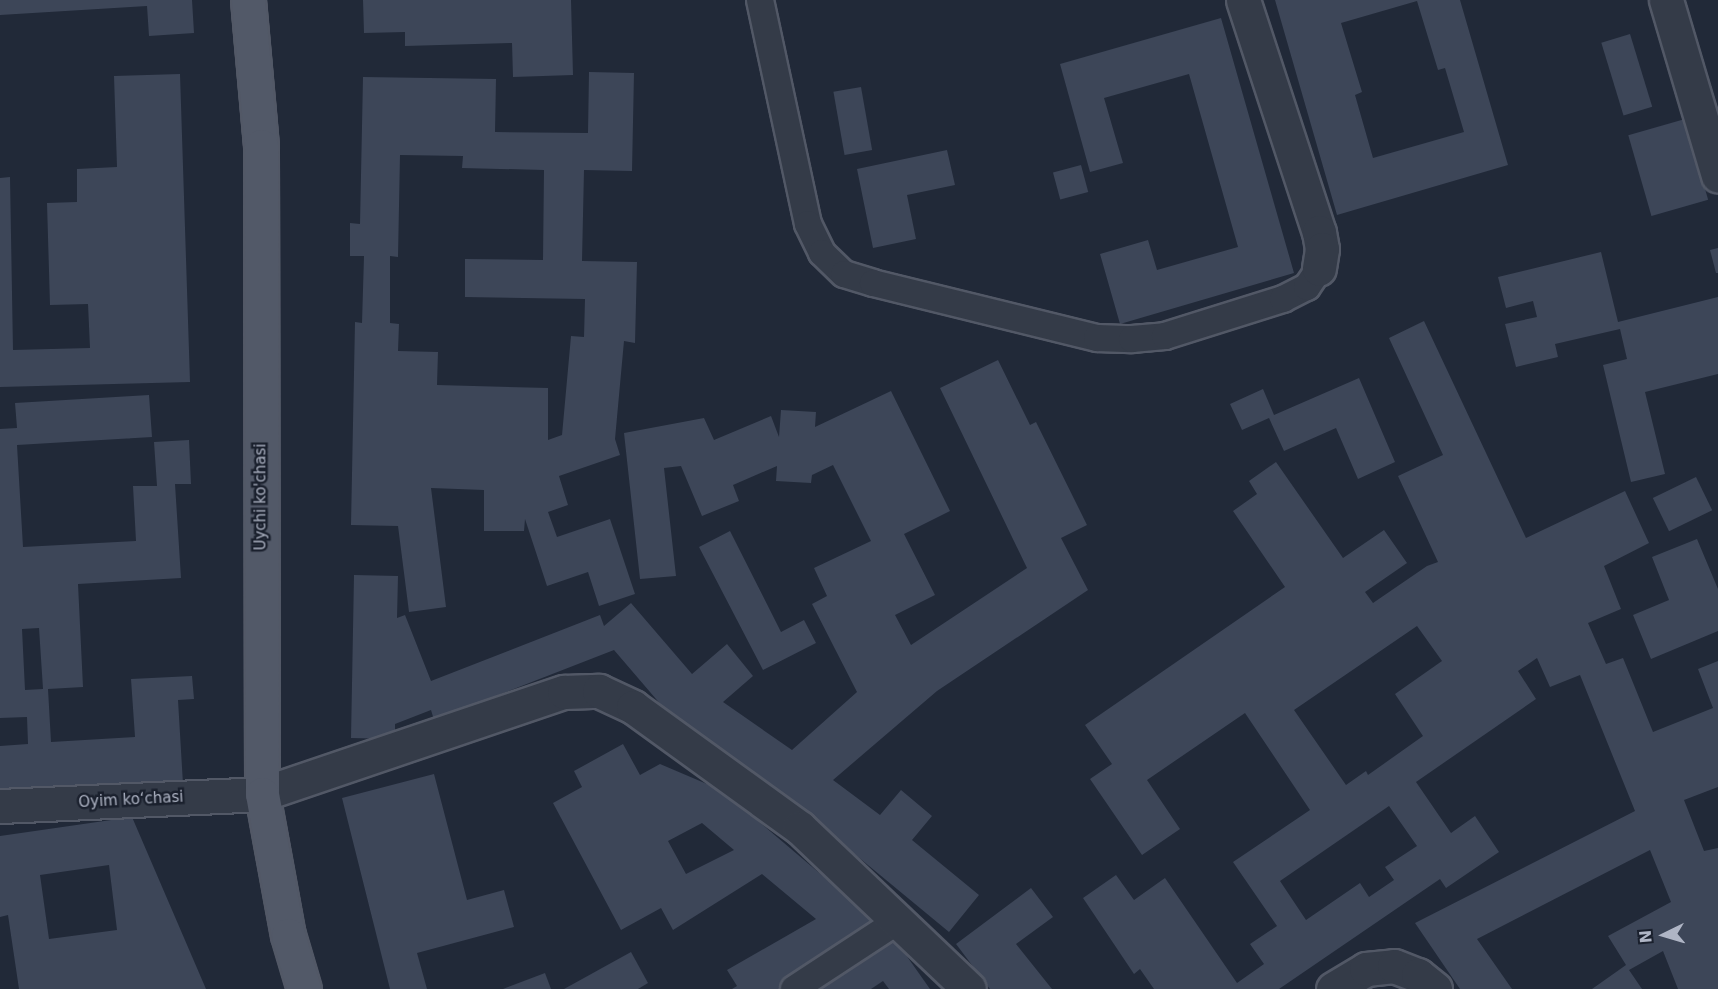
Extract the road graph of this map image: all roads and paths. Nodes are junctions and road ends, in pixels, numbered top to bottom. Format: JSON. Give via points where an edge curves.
{"nodes":[{"id":1,"x":248,"y":0,"type":"edge"},
{"id":2,"x":760,"y":0,"type":"edge"},
{"id":3,"x":1244,"y":0,"type":"edge"},
{"id":4,"x":1666,"y":0,"type":"edge"},
{"id":5,"x":1718,"y":175,"type":"edge"},
{"id":6,"x":1319,"y":269,"type":"joint"},
{"id":7,"x":262,"y":794,"type":"junction"},
{"id":8,"x":0,"y":806,"type":"edge"},
{"id":9,"x":898,"y":921,"type":"junction"},
{"id":10,"x":304,"y":989,"type":"edge"},
{"id":11,"x":794,"y":989,"type":"edge"},
{"id":12,"x":969,"y":989,"type":"edge"},
{"id":13,"x":1333,"y":989,"type":"edge"},
{"id":14,"x":1435,"y":989,"type":"edge"}],
"edges":[{"from":1,"to":7,"type":"main road","name":"Uychi ko'chasi","via":[[261,146]]},
{"from":2,"to":6,"type":"lane","via":[[808,224],[822,253],[844,274],[1097,338],[1132,339],[1165,336],[1283,298],[1307,287]]},
{"from":3,"to":6,"type":"street","via":[[1318,232],[1322,249]]},
{"from":4,"to":5,"type":"street"},
{"from":7,"to":8,"type":"street","name":"Oyim koʻchasi"},
{"from":7,"to":9,"type":"street","name":"Oyim koʻchasi","via":[[564,692],[599,692],[633,707],[800,828]]},
{"from":7,"to":10,"type":"main road","name":"Uychi ko'chasi","via":[[288,935]]},
{"from":9,"to":11,"type":"lane"},
{"from":9,"to":12,"type":"street","name":"Oyim koʻchasi"},
{"from":13,"to":14,"type":"street","via":[[1366,969],[1394,966],[1418,975]]}]}
